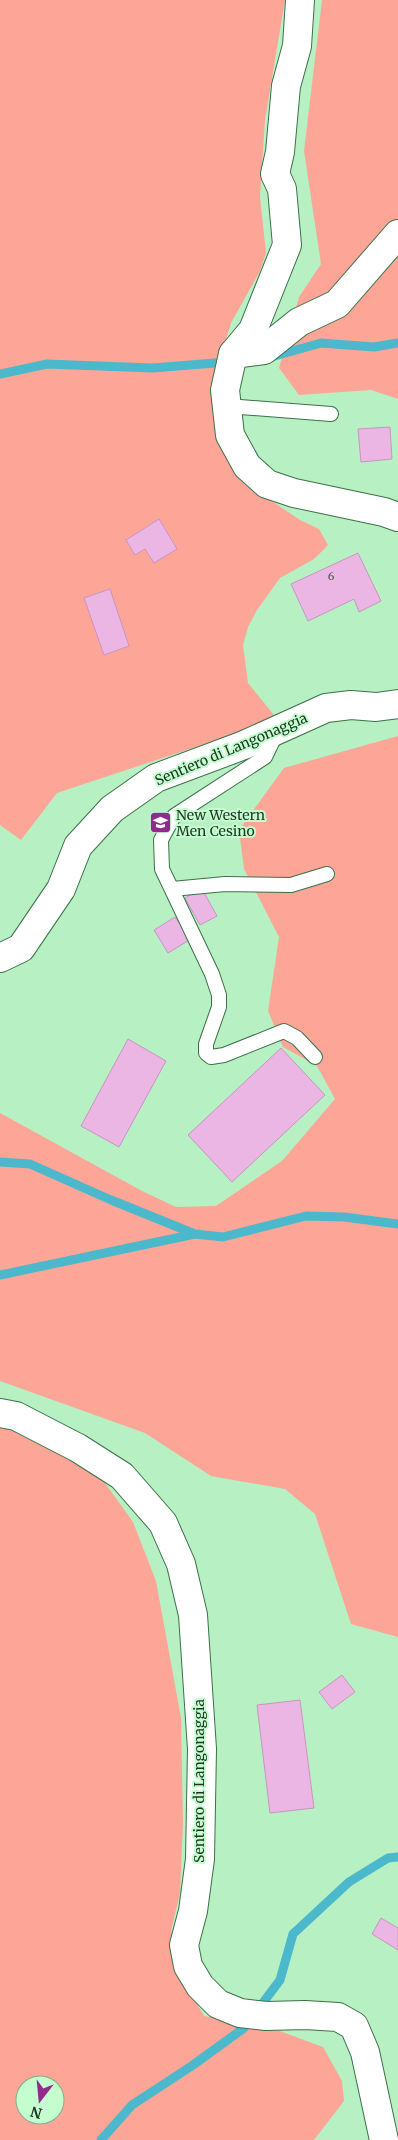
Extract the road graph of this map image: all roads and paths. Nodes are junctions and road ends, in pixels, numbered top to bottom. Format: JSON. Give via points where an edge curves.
{"nodes":[{"id":1,"x":300,"y":0,"type":"edge"},
{"id":2,"x":398,"y":234,"type":"edge"},
{"id":3,"x":233,"y":354,"type":"junction"},
{"id":4,"x":227,"y":406,"type":"junction"},
{"id":5,"x":331,"y":414,"type":"dead end"},
{"id":6,"x":398,"y":517,"type":"edge"},
{"id":7,"x":398,"y":704,"type":"edge"},
{"id":8,"x":278,"y":731,"type":"junction"},
{"id":9,"x":327,"y":874,"type":"dead end"},
{"id":10,"x":172,"y":889,"type":"junction"},
{"id":11,"x":0,"y":958,"type":"edge"},
{"id":12,"x":315,"y":1057,"type":"dead end"},
{"id":13,"x":0,"y":1413,"type":"edge"},
{"id":14,"x":384,"y":2140,"type":"edge"}],
"edges":[{"from":1,"to":3,"type":"street","via":[[297,46],[286,86],[276,174],[282,190],[287,245],[253,330]]},
{"from":2,"to":3,"type":"street","via":[[336,304],[299,322],[264,350]]},
{"from":3,"to":4,"type":"street","via":[[225,390]]},
{"from":4,"to":5,"type":"lane"},
{"from":4,"to":6,"type":"street","via":[[230,435],[247,466],[267,484]]},
{"from":7,"to":8,"type":"street","name":"Sentiero di Langonaggia","via":[[326,708]]},
{"from":8,"to":10,"type":"lane","via":[[264,756],[174,816],[167,825],[161,840],[162,869]]},
{"from":8,"to":11,"type":"street","name":"Sentiero di Langonaggia","via":[[156,778],[112,809],[78,846],[61,889],[21,948]]},
{"from":9,"to":10,"type":"lane","via":[[291,885],[225,884]]},
{"from":10,"to":12,"type":"lane","via":[[219,995],[219,1007],[206,1053],[211,1057],[224,1054],[284,1031],[297,1038]]},
{"from":13,"to":14,"type":"street","name":"Sentiero di Langonaggia","via":[[16,1416],[78,1448],[122,1476],[163,1523],[181,1564],[193,1615],[199,1686],[202,1749],[200,1859],[193,1911],[184,1945],[188,1966],[200,1986],[218,2004],[240,2013],[338,2017],[354,2026],[365,2052]]}]}
